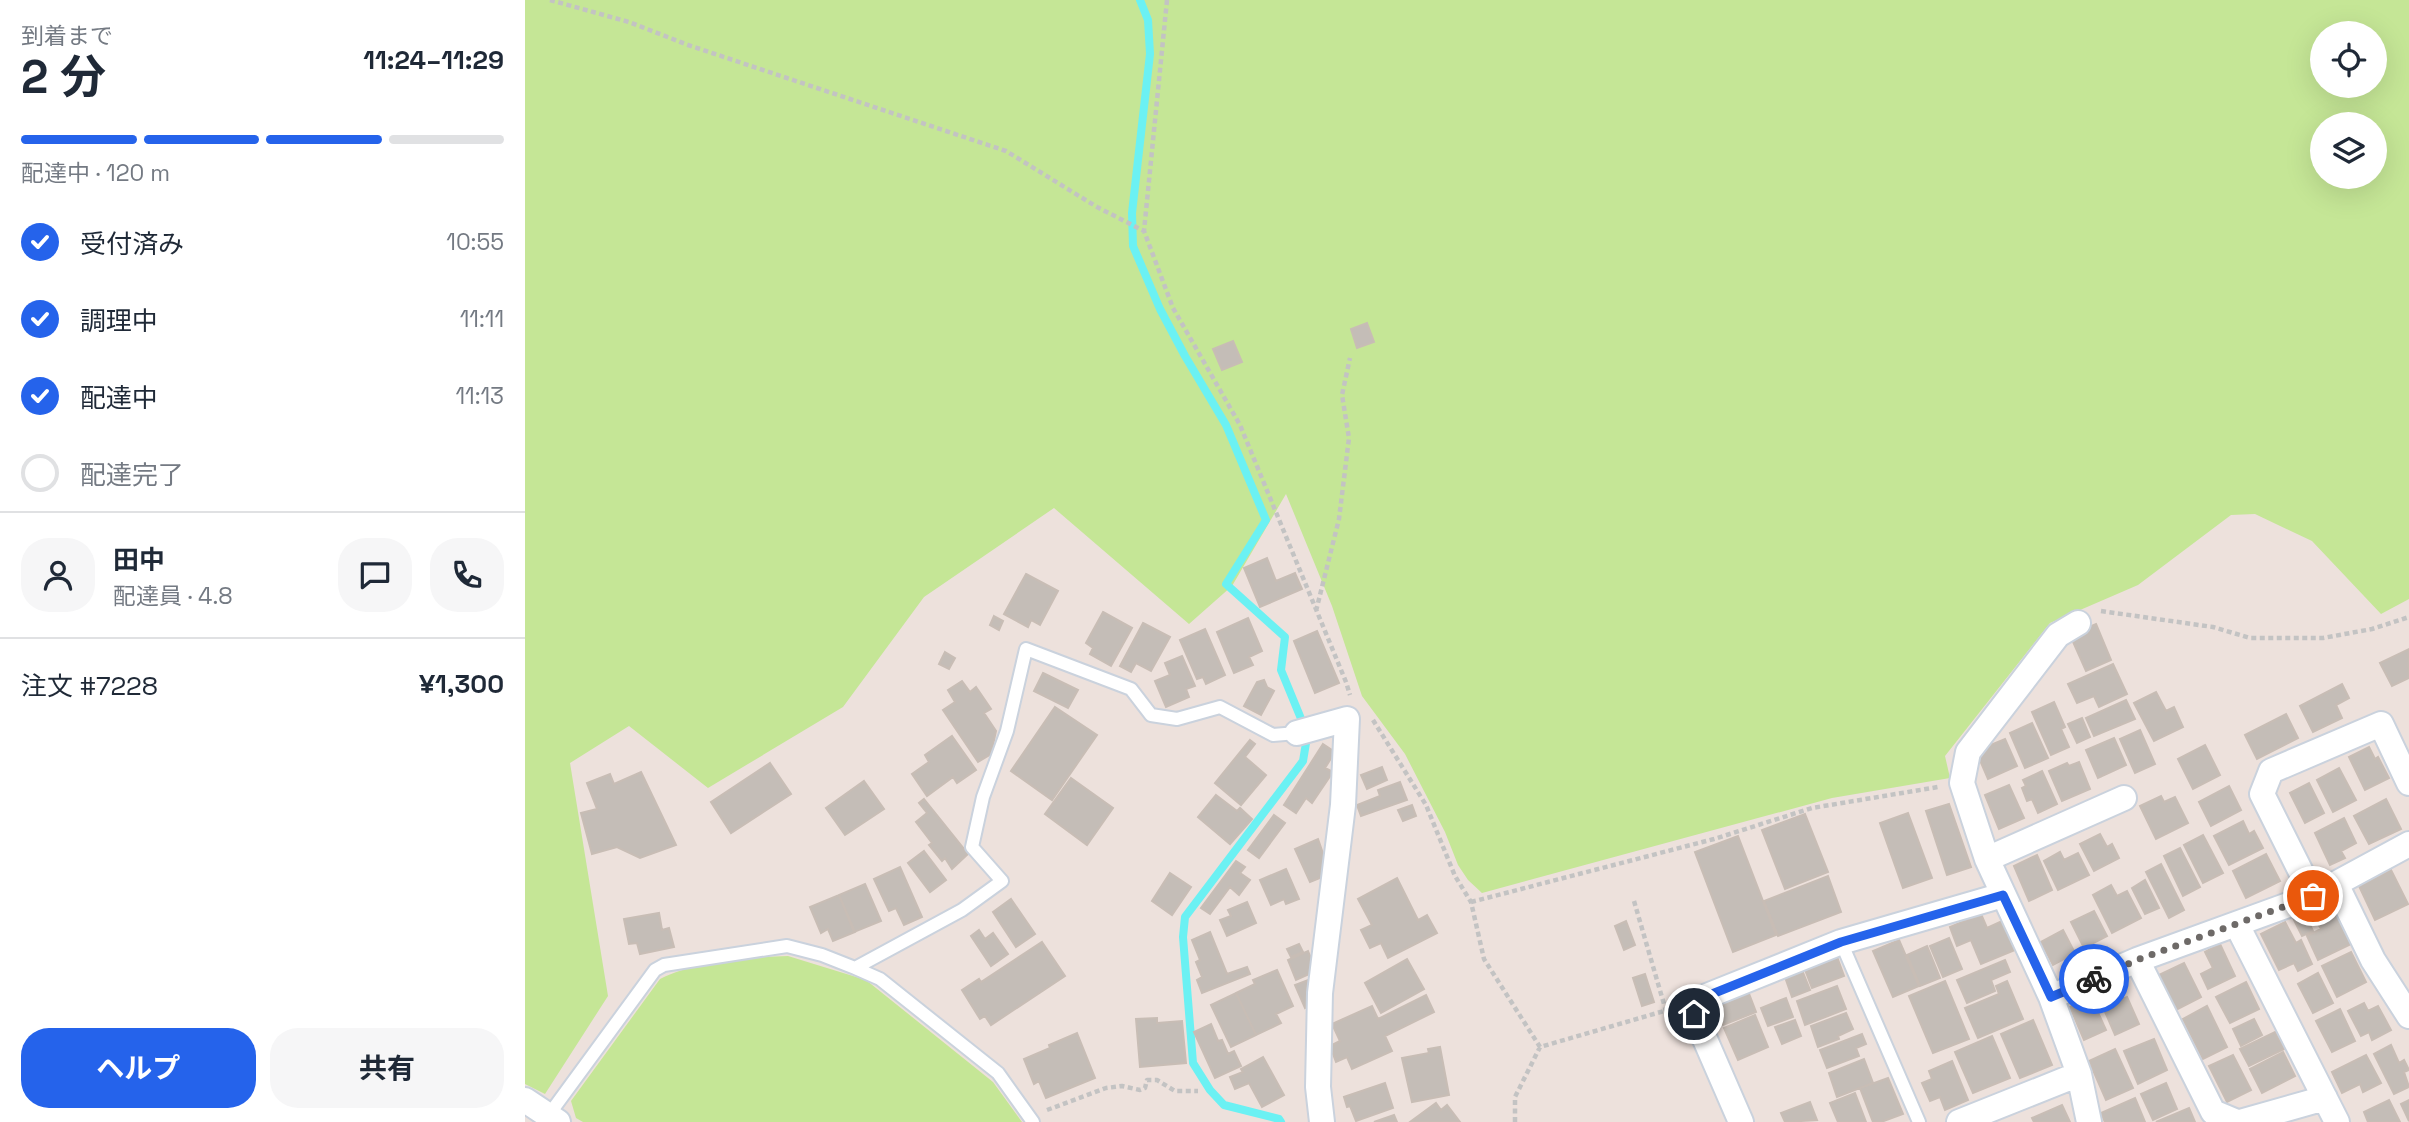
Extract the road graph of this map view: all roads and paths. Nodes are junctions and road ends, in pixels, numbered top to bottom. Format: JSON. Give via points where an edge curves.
{"nodes":[{"id":1,"x":550,"y":0,"type":"edge"},
{"id":2,"x":1167,"y":0,"type":"edge"},
{"id":3,"x":1142,"y":230,"type":"junction"},
{"id":4,"x":1350,"y":358,"type":"dead end"},
{"id":5,"x":1316,"y":611,"type":"junction"},
{"id":6,"x":2409,"y":617,"type":"edge"},
{"id":7,"x":2078,"y":623,"type":"joint"},
{"id":8,"x":1372,"y":718,"type":"dead end"},
{"id":9,"x":1346,"y":719,"type":"junction"},
{"id":10,"x":1306,"y":731,"type":"joint"},
{"id":11,"x":1962,"y":783,"type":"junction"},
{"id":12,"x":2409,"y":783,"type":"edge"},
{"id":13,"x":2124,"y":798,"type":"dead end"},
{"id":14,"x":2409,"y":844,"type":"edge"},
{"id":15,"x":1987,"y":859,"type":"junction"},
{"id":16,"x":2336,"y":884,"type":"junction"},
{"id":17,"x":2003,"y":895,"type":"junction"},
{"id":18,"x":2313,"y":896,"type":"junction"},
{"id":19,"x":1634,"y":901,"type":"dead end"},
{"id":20,"x":1471,"y":902,"type":"junction"},
{"id":21,"x":2237,"y":925,"type":"junction"},
{"id":22,"x":1841,"y":942,"type":"junction"},
{"id":23,"x":2137,"y":960,"type":"junction"},
{"id":24,"x":855,"y":968,"type":"junction"},
{"id":25,"x":2051,"y":997,"type":"junction"},
{"id":26,"x":1702,"y":998,"type":"junction"},
{"id":27,"x":1666,"y":1011,"type":"junction"},
{"id":28,"x":2409,"y":1016,"type":"edge"},
{"id":29,"x":1540,"y":1047,"type":"junction"},
{"id":30,"x":2079,"y":1074,"type":"junction"},
{"id":31,"x":1198,"y":1091,"type":"dead end"},
{"id":32,"x":2325,"y":1098,"type":"junction"},
{"id":33,"x":525,"y":1100,"type":"edge"},
{"id":34,"x":553,"y":1119,"type":"edge"},
{"id":35,"x":1031,"y":1119,"type":"edge"},
{"id":36,"x":1322,"y":1122,"type":"edge"},
{"id":37,"x":1515,"y":1122,"type":"edge"},
{"id":38,"x":1741,"y":1122,"type":"edge"},
{"id":39,"x":1919,"y":1122,"type":"edge"},
{"id":40,"x":1959,"y":1122,"type":"edge"},
{"id":41,"x":2089,"y":1122,"type":"edge"},
{"id":42,"x":2239,"y":1122,"type":"edge"},
{"id":43,"x":2337,"y":1122,"type":"edge"}],
"edges":[{"from":1,"to":3,"type":"path","via":[[629,22],[1006,151]]},
{"from":2,"to":3,"type":"path"},
{"from":3,"to":5,"type":"path","via":[[1173,308],[1240,425]]},
{"from":4,"to":5,"type":"path","via":[[1342,395],[1349,438],[1339,519]]},
{"from":5,"to":9,"type":"path","via":[[1352,702]]},
{"from":6,"to":7,"type":"path","via":[[2323,638],[2250,638],[2213,627],[2098,610]]},
{"from":7,"to":11,"type":"street","via":[[2057,635],[1968,752]]},
{"from":8,"to":20,"type":"path","via":[[1426,805],[1455,876]]},
{"from":9,"to":10,"type":"street"},
{"from":9,"to":36,"type":"street","via":[[1343,805],[1320,993]]},
{"from":10,"to":24,"type":"lane","via":[[1273,735],[1220,707],[1177,719],[1151,715],[1131,689],[1026,649],[972,847],[1002,881],[962,911]]},
{"from":11,"to":15,"type":"street"},
{"from":11,"to":20,"type":"path","via":[[1812,808],[1714,839]]},
{"from":12,"to":18,"type":"street","via":[[2381,724],[2271,771],[2262,794]]},
{"from":13,"to":15,"type":"street"},
{"from":14,"to":16,"type":"street"},
{"from":15,"to":17,"type":"street"},
{"from":16,"to":18,"type":"street"},
{"from":16,"to":28,"type":"street","via":[[2373,960]]},
{"from":17,"to":22,"type":"street"},
{"from":17,"to":25,"type":"street"},
{"from":18,"to":21,"type":"street"},
{"from":19,"to":27,"type":"path"},
{"from":20,"to":29,"type":"path","via":[[1484,958]]},
{"from":21,"to":23,"type":"street"},
{"from":21,"to":32,"type":"street"},
{"from":22,"to":26,"type":"street"},
{"from":22,"to":39,"type":"lane"},
{"from":23,"to":25,"type":"street"},
{"from":23,"to":42,"type":"street","via":[[2213,1112]]},
{"from":24,"to":34,"type":"lane","via":[[787,946],[664,965],[655,970]]},
{"from":24,"to":35,"type":"lane","via":[[880,979],[998,1073]]},
{"from":25,"to":30,"type":"street"},
{"from":26,"to":27,"type":"path"},
{"from":26,"to":38,"type":"street","via":[[1694,1014]]},
{"from":27,"to":29,"type":"path"},
{"from":29,"to":37,"type":"path","via":[[1515,1097]]},
{"from":30,"to":40,"type":"street"},
{"from":30,"to":41,"type":"street"},
{"from":31,"to":35,"type":"path","via":[[1175,1091],[1157,1080],[1147,1080],[1140,1090],[1106,1088]]},
{"from":32,"to":42,"type":"street"},
{"from":32,"to":43,"type":"street"},
{"from":33,"to":34,"type":"street"}]}
